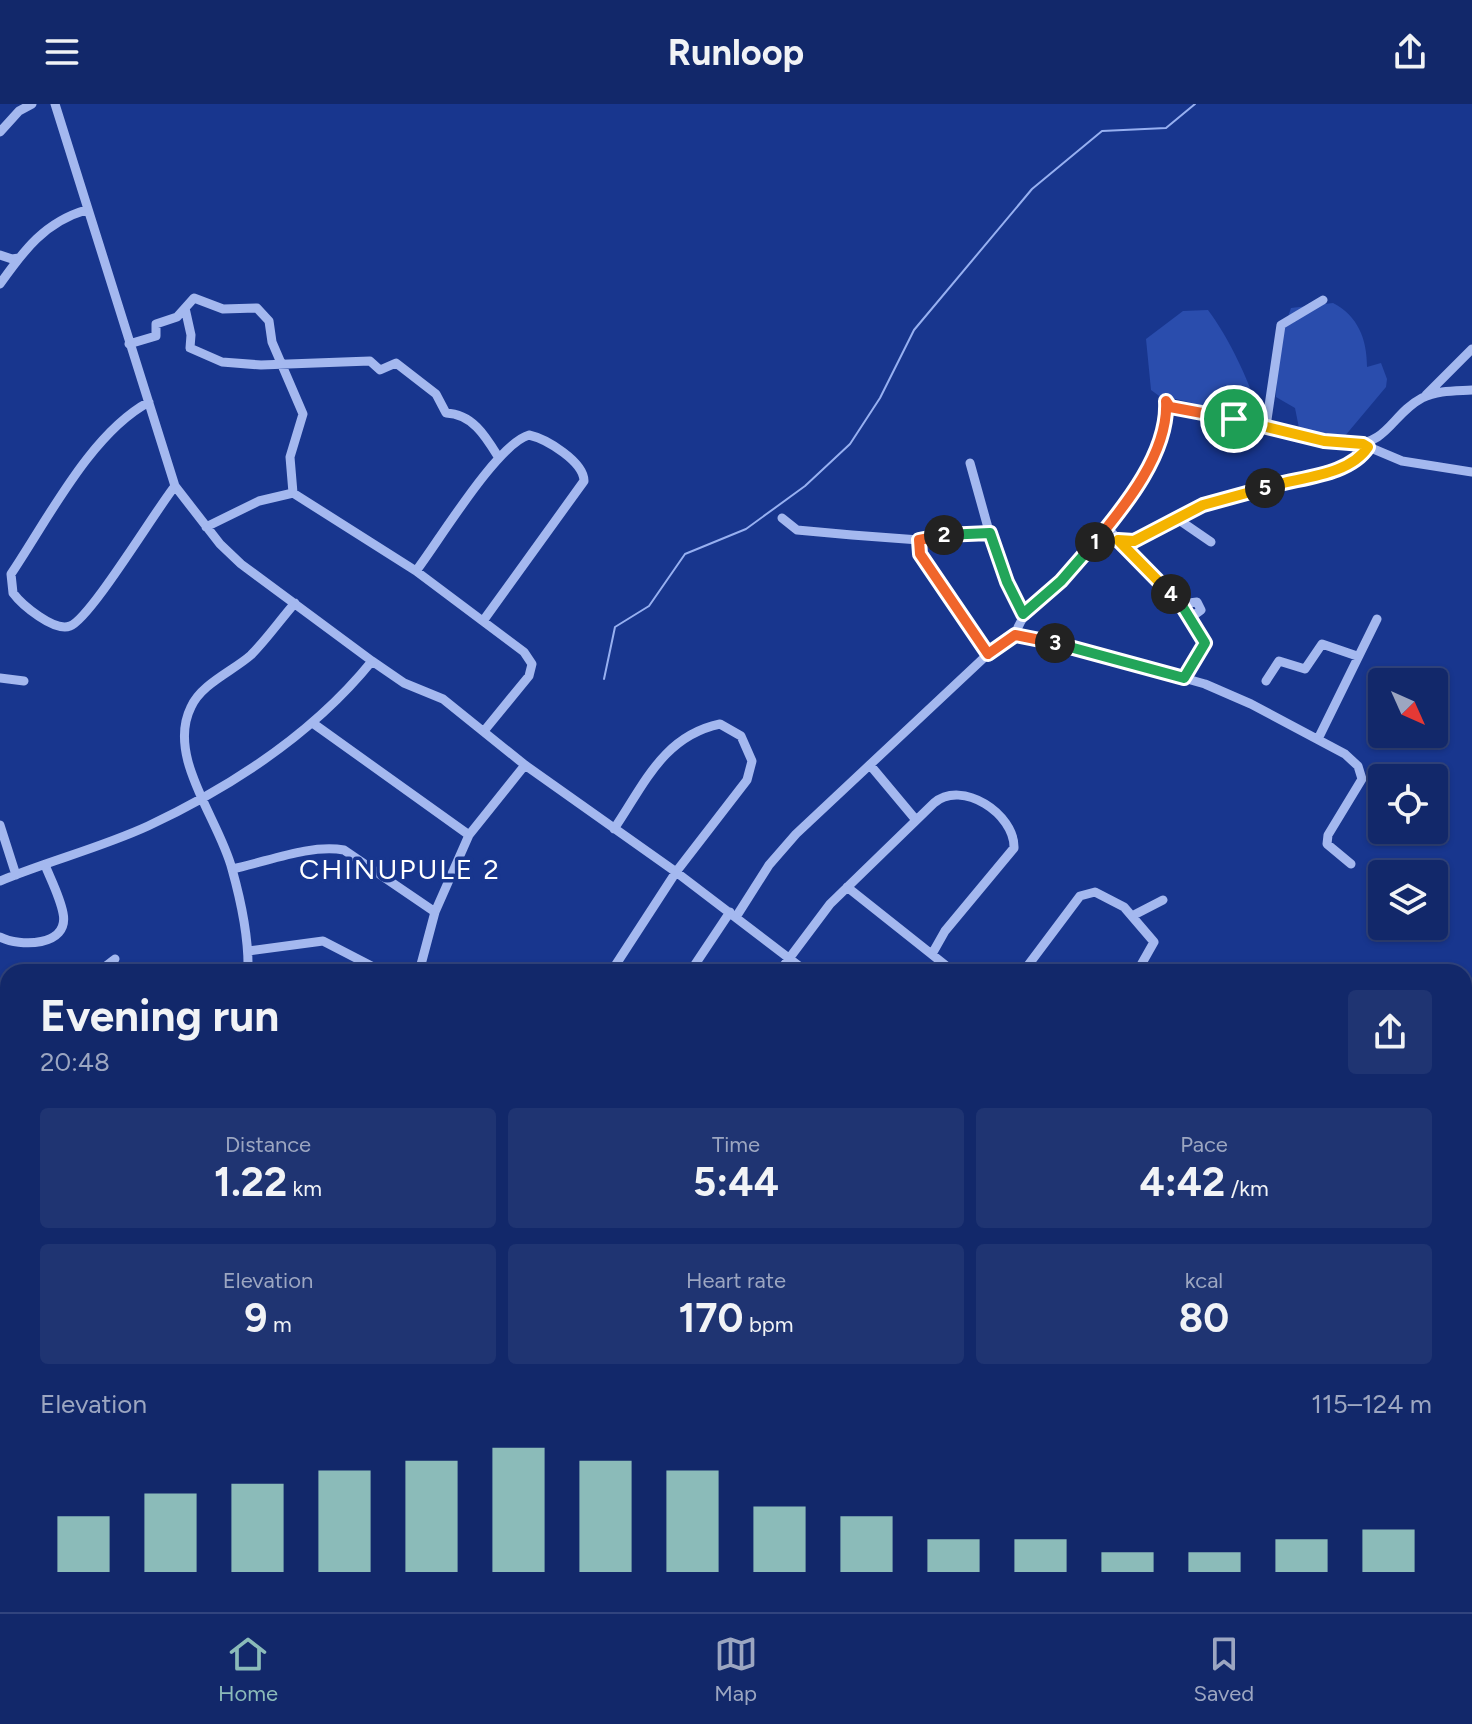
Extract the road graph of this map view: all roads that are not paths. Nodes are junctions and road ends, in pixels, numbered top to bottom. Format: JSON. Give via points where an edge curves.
{"nodes":[{"id":1,"x":32,"y":104,"type":"edge"},
{"id":2,"x":55,"y":104,"type":"edge"},
{"id":3,"x":0,"y":132,"type":"edge"},
{"id":4,"x":86,"y":210,"type":"junction"},
{"id":5,"x":0,"y":255,"type":"edge"},
{"id":6,"x":19,"y":258,"type":"junction"},
{"id":7,"x":0,"y":284,"type":"edge"},
{"id":8,"x":1323,"y":300,"type":"dead end"},
{"id":9,"x":185,"y":308,"type":"junction"},
{"id":10,"x":129,"y":344,"type":"junction"},
{"id":11,"x":1472,"y":349,"type":"edge"},
{"id":12,"x":282,"y":363,"type":"junction"},
{"id":13,"x":1472,"y":390,"type":"edge"},
{"id":14,"x":1424,"y":397,"type":"junction"},
{"id":15,"x":149,"y":402,"type":"junction"},
{"id":16,"x":1266,"y":426,"type":"junction"},
{"id":17,"x":1366,"y":446,"type":"junction"},
{"id":18,"x":499,"y":458,"type":"junction"},
{"id":19,"x":970,"y":463,"type":"dead end"},
{"id":20,"x":1472,"y":472,"type":"edge"},
{"id":21,"x":175,"y":486,"type":"junction"},
{"id":22,"x":293,"y":493,"type":"junction"},
{"id":23,"x":782,"y":518,"type":"dead end"},
{"id":24,"x":1179,"y":520,"type":"junction"},
{"id":25,"x":206,"y":527,"type":"junction"},
{"id":26,"x":1108,"y":529,"type":"junction"},
{"id":27,"x":990,"y":533,"type":"junction"},
{"id":28,"x":919,"y":540,"type":"junction"},
{"id":29,"x":1118,"y":540,"type":"junction"},
{"id":30,"x":1211,"y":542,"type":"dead end"},
{"id":31,"x":416,"y":571,"type":"junction"},
{"id":32,"x":295,"y":603,"type":"junction"},
{"id":33,"x":1023,"y":614,"type":"junction"},
{"id":34,"x":1377,"y":619,"type":"dead end"},
{"id":35,"x":483,"y":621,"type":"junction"},
{"id":36,"x":1015,"y":635,"type":"junction"},
{"id":37,"x":988,"y":654,"type":"junction"},
{"id":38,"x":1357,"y":656,"type":"junction"},
{"id":39,"x":372,"y":661,"type":"junction"},
{"id":40,"x":0,"y":678,"type":"edge"},
{"id":41,"x":1184,"y":678,"type":"junction"},
{"id":42,"x":24,"y":681,"type":"dead end"},
{"id":43,"x":1266,"y":681,"type":"dead end"},
{"id":44,"x":314,"y":724,"type":"junction"},
{"id":45,"x":484,"y":731,"type":"junction"},
{"id":46,"x":1318,"y":739,"type":"junction"},
{"id":47,"x":525,"y":765,"type":"junction"},
{"id":48,"x":870,"y":765,"type":"junction"},
{"id":49,"x":204,"y":797,"type":"junction"},
{"id":50,"x":916,"y":820,"type":"junction"},
{"id":51,"x":0,"y":825,"type":"edge"},
{"id":52,"x":614,"y":829,"type":"junction"},
{"id":53,"x":469,"y":835,"type":"junction"},
{"id":54,"x":1351,"y":864,"type":"dead end"},
{"id":55,"x":45,"y":865,"type":"junction"},
{"id":56,"x":232,"y":869,"type":"junction"},
{"id":57,"x":676,"y":872,"type":"junction"},
{"id":58,"x":16,"y":875,"type":"junction"},
{"id":59,"x":0,"y":881,"type":"edge"},
{"id":60,"x":847,"y":887,"type":"junction"},
{"id":61,"x":1163,"y":900,"type":"dead end"},
{"id":62,"x":435,"y":912,"type":"junction"},
{"id":63,"x":733,"y":915,"type":"junction"},
{"id":64,"x":1132,"y":916,"type":"junction"},
{"id":65,"x":0,"y":937,"type":"edge"},
{"id":66,"x":248,"y":951,"type":"junction"},
{"id":67,"x":932,"y":954,"type":"junction"},
{"id":68,"x":789,"y":958,"type":"junction"},
{"id":69,"x":115,"y":959,"type":"dead end"},
{"id":70,"x":108,"y":964,"type":"edge"},
{"id":71,"x":248,"y":964,"type":"edge"},
{"id":72,"x":368,"y":964,"type":"edge"},
{"id":73,"x":421,"y":964,"type":"edge"},
{"id":74,"x":616,"y":964,"type":"edge"},
{"id":75,"x":696,"y":964,"type":"edge"},
{"id":76,"x":785,"y":964,"type":"edge"},
{"id":77,"x":797,"y":964,"type":"edge"},
{"id":78,"x":944,"y":964,"type":"edge"},
{"id":79,"x":1029,"y":964,"type":"edge"},
{"id":80,"x":1142,"y":964,"type":"edge"}],
"edges":[{"from":1,"to":3,"type":"street"},
{"from":2,"to":4,"type":"street"},
{"from":4,"to":6,"type":"street","via":[[48,227]]},
{"from":4,"to":10,"type":"street"},
{"from":5,"to":6,"type":"street"},
{"from":6,"to":7,"type":"street"},
{"from":8,"to":16,"type":"street","via":[[1281,325]]},
{"from":9,"to":10,"type":"street","via":[[177,317],[156,324],[156,336]]},
{"from":9,"to":12,"type":"street","via":[[190,348],[222,362]]},
{"from":9,"to":12,"type":"street","via":[[194,298],[223,309],[257,308],[269,321]]},
{"from":10,"to":15,"type":"street"},
{"from":11,"to":14,"type":"street"},
{"from":12,"to":18,"type":"street","via":[[370,361],[380,370],[396,363],[436,394],[446,413],[473,422]]},
{"from":12,"to":22,"type":"street","via":[[303,414],[290,457]]},
{"from":13,"to":14,"type":"street"},
{"from":14,"to":17,"type":"street"},
{"from":15,"to":21,"type":"street"},
{"from":15,"to":21,"type":"street","via":[[115,424],[95,448],[11,574],[13,593],[53,624],[73,625]]},
{"from":16,"to":17,"type":"street"},
{"from":16,"to":26,"type":"street","via":[[1170,407],[1166,401],[1160,443]]},
{"from":17,"to":20,"type":"street","via":[[1402,461]]},
{"from":17,"to":24,"type":"street","via":[[1360,459],[1336,470],[1203,505]]},
{"from":18,"to":31,"type":"street"},
{"from":18,"to":35,"type":"street","via":[[520,438],[537,437],[585,476],[574,499]]},
{"from":19,"to":27,"type":"street"},
{"from":21,"to":25,"type":"street"},
{"from":22,"to":25,"type":"street","via":[[259,501]]},
{"from":22,"to":31,"type":"street"},
{"from":23,"to":28,"type":"street","via":[[797,530]]},
{"from":24,"to":29,"type":"street","via":[[1134,541]]},
{"from":24,"to":30,"type":"street"},
{"from":25,"to":32,"type":"street","via":[[241,564]]},
{"from":26,"to":29,"type":"street"},
{"from":26,"to":33,"type":"street"},
{"from":27,"to":28,"type":"street"},
{"from":27,"to":33,"type":"street"},
{"from":28,"to":37,"type":"street","via":[[920,554]]},
{"from":29,"to":41,"type":"street","via":[[1181,604],[1197,602],[1201,610],[1190,618],[1205,643]]},
{"from":31,"to":35,"type":"street"},
{"from":32,"to":39,"type":"street"},
{"from":32,"to":49,"type":"street","via":[[254,652],[190,707],[185,756]]},
{"from":33,"to":36,"type":"street"},
{"from":34,"to":38,"type":"street"},
{"from":35,"to":45,"type":"street","via":[[524,652],[532,670]]},
{"from":36,"to":37,"type":"street"},
{"from":36,"to":41,"type":"street"},
{"from":37,"to":48,"type":"street"},
{"from":38,"to":43,"type":"street","via":[[1322,644],[1305,669],[1279,661]]},
{"from":38,"to":46,"type":"street"},
{"from":39,"to":44,"type":"street"},
{"from":39,"to":45,"type":"street","via":[[404,683],[443,699]]},
{"from":40,"to":42,"type":"street"},
{"from":41,"to":46,"type":"street","via":[[1251,704]]},
{"from":44,"to":49,"type":"street"},
{"from":44,"to":53,"type":"street"},
{"from":45,"to":47,"type":"street"},
{"from":46,"to":54,"type":"street","via":[[1345,754],[1361,772],[1359,787],[1327,844]]},
{"from":47,"to":52,"type":"street"},
{"from":47,"to":53,"type":"street"},
{"from":48,"to":50,"type":"street"},
{"from":48,"to":63,"type":"street","via":[[796,834]]},
{"from":49,"to":55,"type":"street","via":[[148,826]]},
{"from":49,"to":56,"type":"street"},
{"from":50,"to":60,"type":"street"},
{"from":50,"to":67,"type":"street","via":[[944,796],[977,799],[1009,829],[1014,843]]},
{"from":51,"to":58,"type":"street"},
{"from":52,"to":57,"type":"street"},
{"from":52,"to":57,"type":"street","via":[[671,747],[706,727],[729,727],[751,753],[751,771]]},
{"from":53,"to":62,"type":"street"},
{"from":55,"to":58,"type":"street"},
{"from":55,"to":65,"type":"street","via":[[64,914],[59,930],[35,944]]},
{"from":56,"to":62,"type":"street","via":[[311,851],[344,850]]},
{"from":56,"to":66,"type":"street"},
{"from":57,"to":63,"type":"street"},
{"from":57,"to":74,"type":"street"},
{"from":58,"to":59,"type":"street"},
{"from":60,"to":67,"type":"street"},
{"from":60,"to":68,"type":"street"},
{"from":61,"to":64,"type":"street"},
{"from":62,"to":73,"type":"street"},
{"from":63,"to":68,"type":"street"},
{"from":63,"to":75,"type":"street"},
{"from":64,"to":79,"type":"street","via":[[1106,895],[1080,896]]},
{"from":64,"to":80,"type":"street","via":[[1154,942]]},
{"from":66,"to":71,"type":"street"},
{"from":66,"to":72,"type":"street","via":[[323,941]]},
{"from":67,"to":78,"type":"street"},
{"from":68,"to":76,"type":"street"},
{"from":68,"to":77,"type":"street"},
{"from":69,"to":70,"type":"street"}]}
